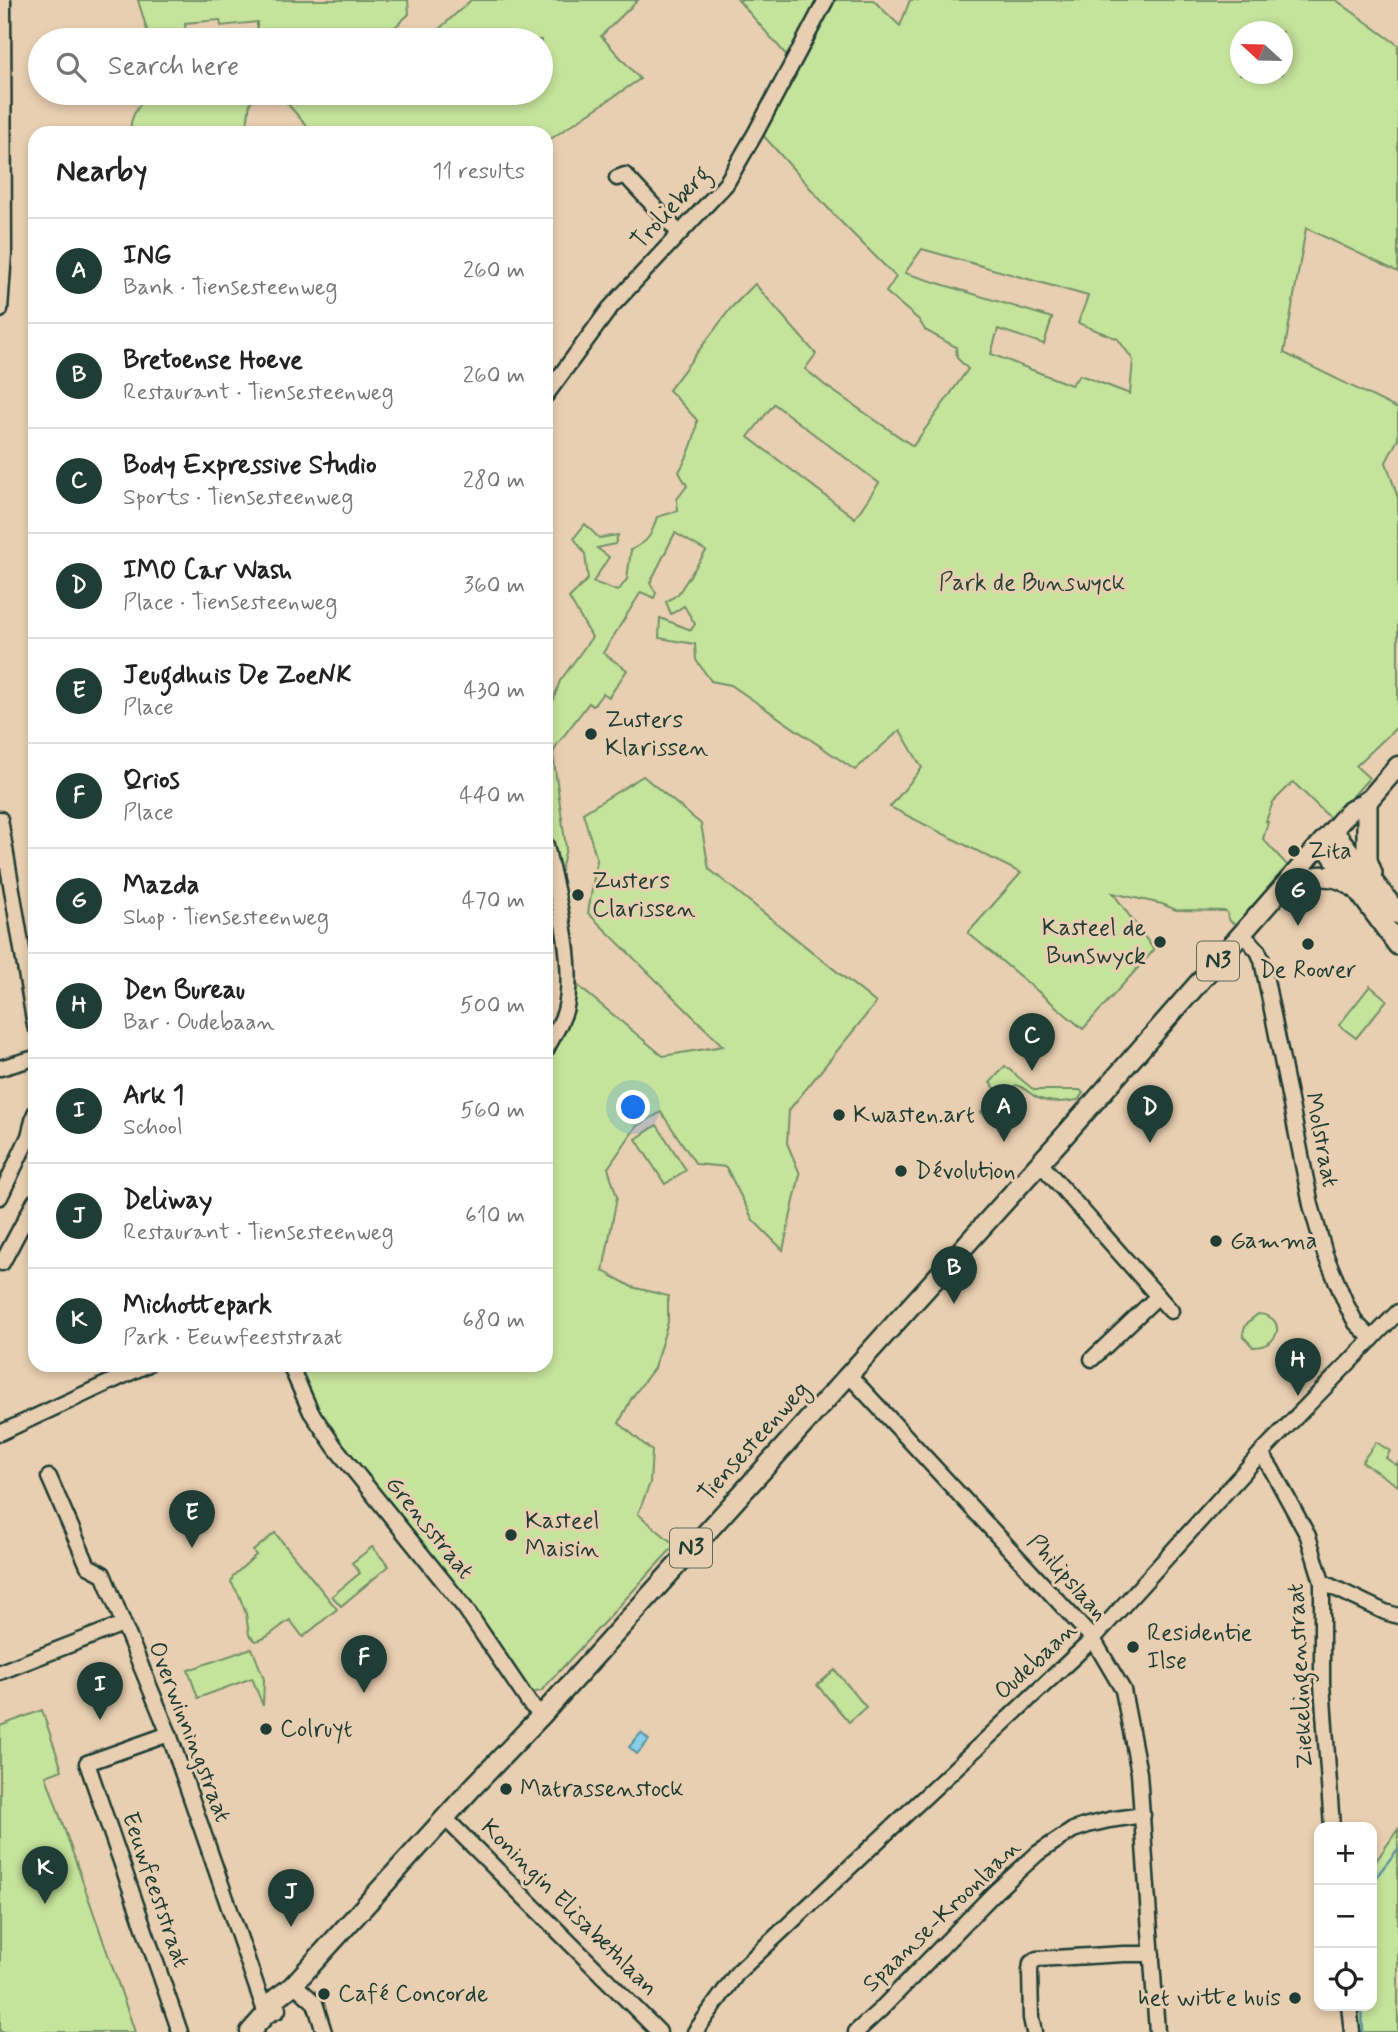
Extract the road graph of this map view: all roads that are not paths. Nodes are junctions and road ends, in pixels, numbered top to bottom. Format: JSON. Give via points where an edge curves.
{"nodes":[{"id":1,"x":3,"y":0,"type":"edge"},
{"id":2,"x":826,"y":0,"type":"edge"},
{"id":3,"x":2,"y":87,"type":"edge"},
{"id":4,"x":617,"y":178,"type":"dead end"},
{"id":5,"x":679,"y":233,"type":"junction"},
{"id":6,"x":0,"y":310,"type":"edge"},
{"id":7,"x":553,"y":385,"type":"edge"},
{"id":8,"x":1398,"y":766,"type":"edge"},
{"id":9,"x":1367,"y":800,"type":"junction"},
{"id":10,"x":0,"y":819,"type":"edge"},
{"id":11,"x":1331,"y":840,"type":"junction"},
{"id":12,"x":553,"y":875,"type":"edge"},
{"id":13,"x":1302,"y":881,"type":"junction"},
{"id":14,"x":1371,"y":893,"type":"junction"},
{"id":15,"x":1398,"y":914,"type":"edge"},
{"id":16,"x":1249,"y":941,"type":"junction"},
{"id":17,"x":1398,"y":945,"type":"edge"},
{"id":18,"x":28,"y":985,"type":"edge"},
{"id":19,"x":1168,"y":1019,"type":"junction"},
{"id":20,"x":553,"y":1036,"type":"edge"},
{"id":21,"x":28,"y":1060,"type":"edge"},
{"id":22,"x":0,"y":1068,"type":"edge"},
{"id":23,"x":28,"y":1138,"type":"edge"},
{"id":24,"x":1040,"y":1163,"type":"junction"},
{"id":25,"x":0,"y":1197,"type":"edge"},
{"id":26,"x":28,"y":1214,"type":"edge"},
{"id":27,"x":28,"y":1228,"type":"edge"},
{"id":28,"x":1,"y":1265,"type":"edge"},
{"id":29,"x":1158,"y":1296,"type":"junction"},
{"id":30,"x":1171,"y":1311,"type":"dead end"},
{"id":31,"x":1398,"y":1312,"type":"edge"},
{"id":32,"x":1371,"y":1339,"type":"junction"},
{"id":33,"x":1092,"y":1359,"type":"dead end"},
{"id":34,"x":132,"y":1372,"type":"edge"},
{"id":35,"x":293,"y":1372,"type":"edge"},
{"id":36,"x":848,"y":1374,"type":"junction"},
{"id":37,"x":0,"y":1433,"type":"edge"},
{"id":38,"x":1261,"y":1453,"type":"junction"},
{"id":39,"x":49,"y":1477,"type":"dead end"},
{"id":40,"x":1322,"y":1582,"type":"junction"},
{"id":41,"x":1398,"y":1616,"type":"edge"},
{"id":42,"x":123,"y":1624,"type":"junction"},
{"id":43,"x":1093,"y":1639,"type":"junction"},
{"id":44,"x":0,"y":1672,"type":"edge"},
{"id":45,"x":541,"y":1715,"type":"junction"},
{"id":46,"x":169,"y":1734,"type":"junction"},
{"id":47,"x":1143,"y":1815,"type":"junction"},
{"id":48,"x":445,"y":1818,"type":"junction"},
{"id":49,"x":1332,"y":1822,"type":"edge"},
{"id":50,"x":1152,"y":1954,"type":"junction"},
{"id":51,"x":292,"y":1987,"type":"junction"},
{"id":52,"x":1350,"y":2011,"type":"edge"},
{"id":53,"x":266,"y":2014,"type":"junction"},
{"id":54,"x":180,"y":2032,"type":"edge"},
{"id":55,"x":250,"y":2032,"type":"edge"},
{"id":56,"x":324,"y":2032,"type":"edge"},
{"id":57,"x":659,"y":2032,"type":"edge"},
{"id":58,"x":695,"y":2032,"type":"edge"},
{"id":59,"x":856,"y":2032,"type":"edge"},
{"id":60,"x":1034,"y":2032,"type":"edge"},
{"id":61,"x":1157,"y":2032,"type":"edge"},
{"id":62,"x":1352,"y":2032,"type":"edge"}],
"edges":[{"from":1,"to":3,"type":"street"},
{"from":2,"to":5,"type":"street","name":"Trolieberg","via":[[726,184]]},
{"from":3,"to":6,"type":"street"},
{"from":4,"to":5,"type":"street","via":[[625,175]]},
{"from":5,"to":7,"type":"street","name":"Trolieberg","via":[[610,308]]},
{"from":8,"to":9,"type":"main road","name":"Tiensesteenweg","number":"N3"},
{"from":9,"to":11,"type":"main road","name":"Tiensesteenweg","number":"N3","via":[[1351,825]]},
{"from":9,"to":14,"type":"highway"},
{"from":10,"to":18,"type":"street"},
{"from":11,"to":13,"type":"main road","name":"Tiensesteenweg","number":"N3"},
{"from":11,"to":14,"type":"highway"},
{"from":11,"to":19,"type":"main road","name":"Tiensesteenweg","number":"N3"},
{"from":12,"to":20,"type":"street","via":[[568,989],[564,1013]]},
{"from":13,"to":14,"type":"highway","via":[[1319,875],[1337,878]]},
{"from":13,"to":16,"type":"main road","name":"Tiensesteenweg","number":"N3"},
{"from":14,"to":15,"type":"highway"},
{"from":14,"to":17,"type":"highway"},
{"from":16,"to":19,"type":"main road","name":"Tiensesteenweg","number":"N3","via":[[1207,989]]},
{"from":16,"to":32,"type":"street","name":"Molstraat","via":[[1262,960],[1307,1188],[1325,1254],[1350,1314]]},
{"from":19,"to":24,"type":"main road","name":"Tiensesteenweg","number":"N3"},
{"from":21,"to":22,"type":"street"},
{"from":23,"to":25,"type":"street"},
{"from":24,"to":29,"type":"street"},
{"from":24,"to":36,"type":"main road","name":"Tiensesteenweg","number":"N3"},
{"from":26,"to":28,"type":"street"},
{"from":27,"to":28,"type":"street"},
{"from":29,"to":30,"type":"street"},
{"from":29,"to":33,"type":"street"},
{"from":31,"to":32,"type":"street","name":"Oudebaan"},
{"from":32,"to":38,"type":"street","name":"Oudebaan"},
{"from":34,"to":37,"type":"street"},
{"from":35,"to":45,"type":"street","name":"Grensstraat","via":[[311,1412],[335,1447],[465,1608]]},
{"from":36,"to":43,"type":"street","name":"Philipslaan"},
{"from":36,"to":45,"type":"main road","name":"Tiensesteenweg","number":"N3"},
{"from":38,"to":40,"type":"street","name":"Ziekelingenstraat","via":[[1308,1536]]},
{"from":38,"to":43,"type":"street","name":"Oudebaan"},
{"from":39,"to":42,"type":"street","name":"Overwinningstraat","via":[[88,1566],[103,1574]]},
{"from":40,"to":41,"type":"street"},
{"from":40,"to":49,"type":"street","name":"Ziekelingenstraat","via":[[1322,1684]]},
{"from":42,"to":44,"type":"street"},
{"from":42,"to":46,"type":"street","name":"Overwinningstraat"},
{"from":43,"to":47,"type":"street","name":"Philipslaan","via":[[1123,1690]]},
{"from":43,"to":58,"type":"street","name":"Oudebaan","via":[[738,1972]]},
{"from":45,"to":48,"type":"main road","name":"Tiensesteenweg","number":"N3"},
{"from":46,"to":53,"type":"street","name":"Overwinningstraat"},
{"from":46,"to":54,"type":"street","name":"Eeuwfeeststraat","via":[[87,1763]]},
{"from":47,"to":50,"type":"street","name":"Philipslaan"},
{"from":47,"to":59,"type":"street","name":"Spaanse-Kroonlaan","via":[[1073,1830],[1038,1853]]},
{"from":48,"to":51,"type":"main road","name":"Tiensesteenweg","number":"N3"},
{"from":48,"to":57,"type":"street","name":"Koningin Elisabethlaan"},
{"from":50,"to":60,"type":"street","via":[[1037,1959],[1030,1971]]},
{"from":50,"to":61,"type":"street","name":"Philipslaan"},
{"from":51,"to":53,"type":"main road","name":"Tiensesteenweg","number":"N3","via":[[280,1993]]},
{"from":51,"to":56,"type":"street","via":[[314,2004]]},
{"from":52,"to":62,"type":"street"},
{"from":53,"to":55,"type":"main road","name":"Tiensesteenweg","number":"N3"}]}
